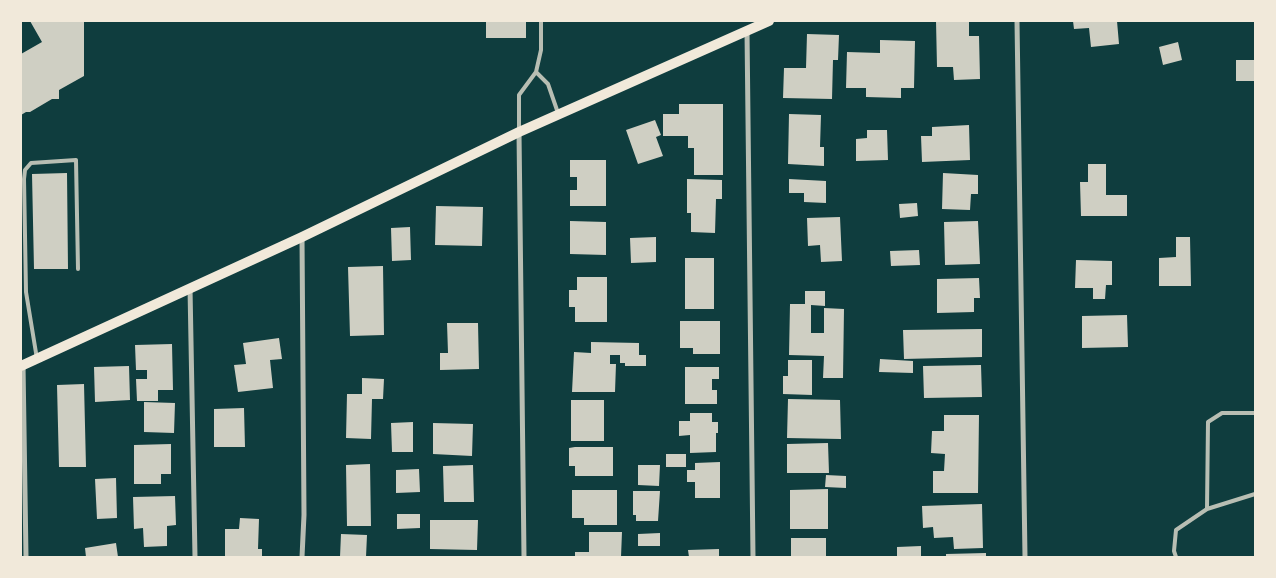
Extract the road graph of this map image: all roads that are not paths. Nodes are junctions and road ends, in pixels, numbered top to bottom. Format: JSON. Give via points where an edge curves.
{"nodes":[{"id":1,"x":541,"y":21,"type":"edge"},
{"id":2,"x":769,"y":21,"type":"edge"},
{"id":3,"x":1017,"y":21,"type":"edge"},
{"id":4,"x":747,"y":30,"type":"junction"},
{"id":5,"x":536,"y":72,"type":"junction"},
{"id":6,"x":559,"y":115,"type":"junction"},
{"id":7,"x":520,"y":132,"type":"junction"},
{"id":8,"x":302,"y":237,"type":"junction"},
{"id":9,"x":78,"y":269,"type":"dead end"},
{"id":10,"x":190,"y":287,"type":"junction"},
{"id":11,"x":37,"y":358,"type":"junction"},
{"id":12,"x":22,"y":365,"type":"edge"},
{"id":13,"x":1255,"y":413,"type":"edge"},
{"id":14,"x":1255,"y":494,"type":"edge"},
{"id":15,"x":1207,"y":508,"type":"junction"},
{"id":16,"x":26,"y":557,"type":"edge"},
{"id":17,"x":195,"y":557,"type":"edge"},
{"id":18,"x":302,"y":557,"type":"edge"},
{"id":19,"x":524,"y":557,"type":"edge"},
{"id":20,"x":753,"y":557,"type":"edge"},
{"id":21,"x":1025,"y":557,"type":"edge"},
{"id":22,"x":1176,"y":557,"type":"edge"}],
"edges":[{"from":1,"to":5,"type":"lane","via":[[541,50]]},
{"from":2,"to":4,"type":"main road"},
{"from":3,"to":21,"type":"street"},
{"from":4,"to":6,"type":"main road"},
{"from":4,"to":20,"type":"street"},
{"from":5,"to":6,"type":"lane","via":[[548,84]]},
{"from":5,"to":7,"type":"lane","via":[[519,95]]},
{"from":6,"to":7,"type":"main road"},
{"from":7,"to":8,"type":"main road"},
{"from":7,"to":19,"type":"street"},
{"from":8,"to":10,"type":"main road"},
{"from":8,"to":18,"type":"street"},
{"from":9,"to":11,"type":"lane","via":[[76,160],[31,163],[24,178],[26,292]]},
{"from":10,"to":11,"type":"main road"},
{"from":10,"to":17,"type":"street"},
{"from":11,"to":12,"type":"main road"},
{"from":12,"to":16,"type":"street"},
{"from":13,"to":15,"type":"lane","via":[[1222,413],[1208,422]]},
{"from":14,"to":15,"type":"lane"},
{"from":15,"to":22,"type":"lane","via":[[1176,530]]}]}
